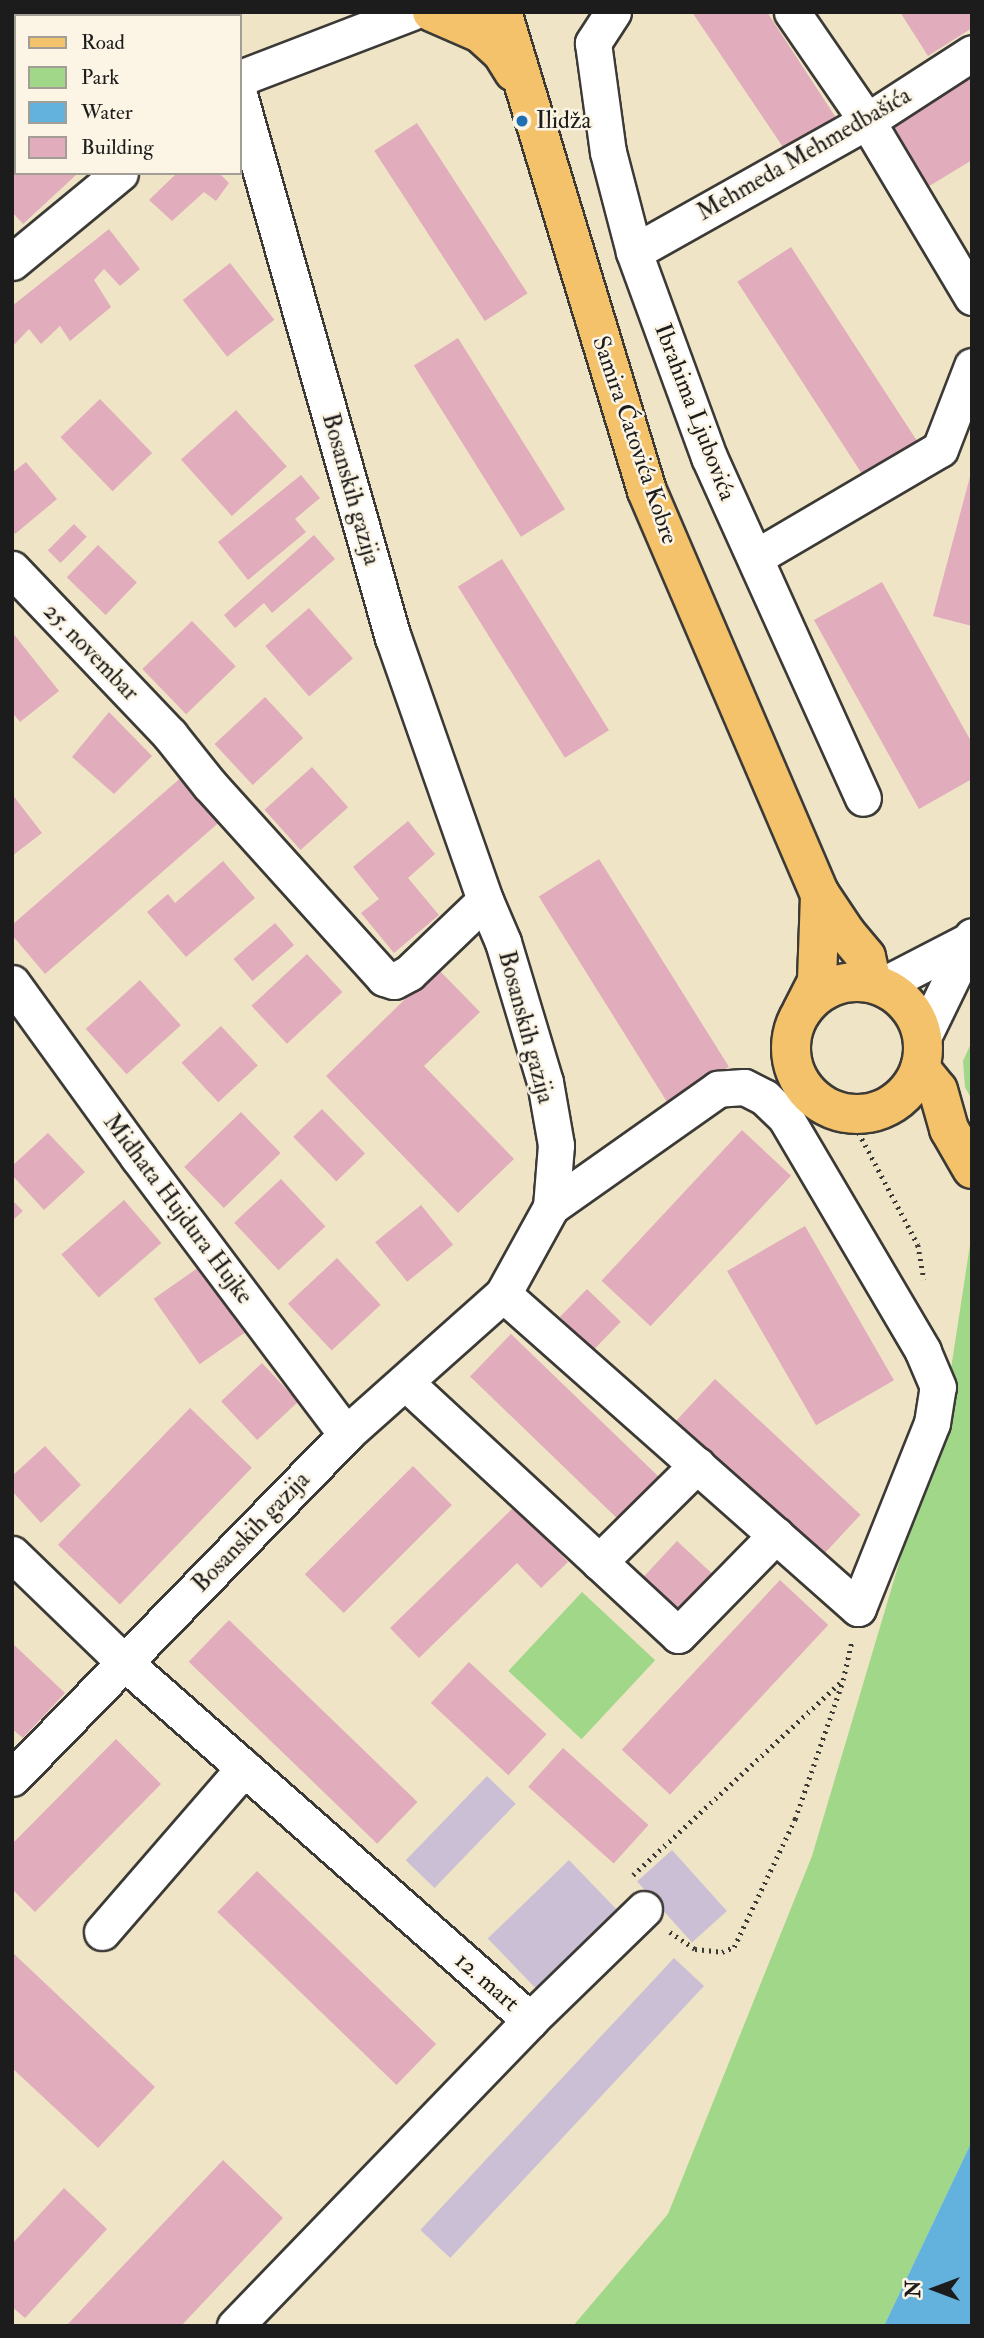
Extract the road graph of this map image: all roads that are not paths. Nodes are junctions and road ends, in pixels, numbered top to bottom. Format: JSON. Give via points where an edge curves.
{"nodes":[{"id":1,"x":412,"y":12,"type":"edge"},
{"id":2,"x":432,"y":12,"type":"edge"},
{"id":3,"x":502,"y":12,"type":"edge"},
{"id":4,"x":613,"y":12,"type":"edge"},
{"id":5,"x":792,"y":12,"type":"edge"},
{"id":6,"x":972,"y":53,"type":"edge"},
{"id":7,"x":242,"y":77,"type":"edge"},
{"id":8,"x":524,"y":89,"type":"junction"},
{"id":9,"x":242,"y":105,"type":"edge"},
{"id":10,"x":867,"y":121,"type":"junction"},
{"id":11,"x":118,"y":175,"type":"edge"},
{"id":12,"x":634,"y":252,"type":"junction"},
{"id":13,"x":12,"y":262,"type":"edge"},
{"id":14,"x":972,"y":297,"type":"edge"},
{"id":15,"x":972,"y":366,"type":"edge"},
{"id":16,"x":756,"y":557,"type":"junction"},
{"id":17,"x":12,"y":569,"type":"edge"},
{"id":18,"x":863,"y":798,"type":"dead end"},
{"id":19,"x":820,"y":894,"type":"junction"},
{"id":20,"x":485,"y":900,"type":"junction"},
{"id":21,"x":970,"y":938,"type":"edge"},
{"id":22,"x":12,"y":982,"type":"edge"},
{"id":23,"x":876,"y":985,"type":"junction"},
{"id":24,"x":801,"y":1013,"type":"junction"},
{"id":25,"x":921,"y":1053,"type":"junction"},
{"id":26,"x":860,"y":1115,"type":"junction"},
{"id":27,"x":959,"y":1146,"type":"edge"},
{"id":28,"x":551,"y":1207,"type":"junction"},
{"id":29,"x":503,"y":1294,"type":"junction"},
{"id":30,"x":405,"y":1382,"type":"junction"},
{"id":31,"x":346,"y":1434,"type":"junction"},
{"id":32,"x":697,"y":1465,"type":"junction"},
{"id":33,"x":776,"y":1535,"type":"junction"},
{"id":34,"x":12,"y":1554,"type":"edge"},
{"id":35,"x":599,"y":1562,"type":"junction"},
{"id":36,"x":125,"y":1663,"type":"junction"},
{"id":37,"x":244,"y":1768,"type":"junction"},
{"id":38,"x":12,"y":1778,"type":"edge"},
{"id":39,"x":644,"y":1909,"type":"road end"},
{"id":40,"x":102,"y":1931,"type":"dead end"},
{"id":41,"x":530,"y":2020,"type":"junction"},
{"id":42,"x":235,"y":2326,"type":"edge"}],
"edges":[{"from":1,"to":7,"type":"street"},
{"from":2,"to":8,"type":"main road","via":[[480,33],[502,53]]},
{"from":3,"to":8,"type":"main road","name":"Samira Ćatovića Kobre"},
{"from":4,"to":12,"type":"street","name":"Ibrahima Ljubovića","via":[[593,43],[608,152]]},
{"from":5,"to":10,"type":"street"},
{"from":6,"to":10,"type":"street","name":"Mehmeda Mehmedbašića"},
{"from":8,"to":19,"type":"main road","name":"Samira Ćatovića Kobre","via":[[647,491]]},
{"from":9,"to":20,"type":"street","name":"Bosanskih gazija","via":[[393,638]]},
{"from":10,"to":12,"type":"street","name":"Mehmeda Mehmedbašića"},
{"from":10,"to":14,"type":"street"},
{"from":11,"to":13,"type":"street"},
{"from":12,"to":16,"type":"street","name":"Ibrahima Ljubovića","via":[[709,457]]},
{"from":15,"to":16,"type":"street","via":[[940,449]]},
{"from":16,"to":18,"type":"street","name":"Ibrahima Ljubovića"},
{"from":17,"to":20,"type":"street","name":"25. novembar","via":[[170,735],[384,978],[394,981],[409,974]]},
{"from":19,"to":23,"type":"main road","via":[[866,957]]},
{"from":19,"to":24,"type":"main road","via":[[817,981]]},
{"from":20,"to":28,"type":"street","name":"Bosanskih gazija","via":[[503,942],[545,1082],[556,1145]]},
{"from":21,"to":23,"type":"street","via":[[954,951]]},
{"from":21,"to":25,"type":"street"},
{"from":22,"to":31,"type":"street","name":"Midhata Hujdura Hujke"},
{"from":23,"to":24,"type":"main road","via":[[856,982],[825,990]]},
{"from":23,"to":25,"type":"main road","via":[[904,1001],[912,1012]]},
{"from":24,"to":26,"type":"main road","via":[[792,1034],[791,1056],[797,1077],[810,1095],[828,1108]]},
{"from":25,"to":26,"type":"main road","via":[[911,1087],[880,1111]]},
{"from":25,"to":27,"type":"main road"},
{"from":26,"to":27,"type":"main road","via":[[907,1110]]},
{"from":28,"to":29,"type":"street","name":"Bosanskih gazija"},
{"from":28,"to":33,"type":"street","via":[[718,1089],[744,1087],[764,1097],[786,1118],[928,1359],[938,1387],[932,1423],[858,1608]]},
{"from":29,"to":30,"type":"street","name":"Bosanskih gazija"},
{"from":29,"to":32,"type":"street"},
{"from":30,"to":31,"type":"street","name":"Bosanskih gazija"},
{"from":30,"to":35,"type":"street"},
{"from":31,"to":36,"type":"street","name":"Bosanskih gazija"},
{"from":32,"to":33,"type":"street"},
{"from":32,"to":35,"type":"street"},
{"from":33,"to":35,"type":"street","via":[[678,1635]]},
{"from":34,"to":36,"type":"street","name":"12. mart"},
{"from":36,"to":37,"type":"street","name":"12. mart"},
{"from":36,"to":38,"type":"street","name":"Bosanskih gazija"},
{"from":37,"to":40,"type":"street"},
{"from":37,"to":41,"type":"street","name":"12. mart"},
{"from":39,"to":41,"type":"street"},
{"from":41,"to":42,"type":"street","name":"12. mart"}]}
